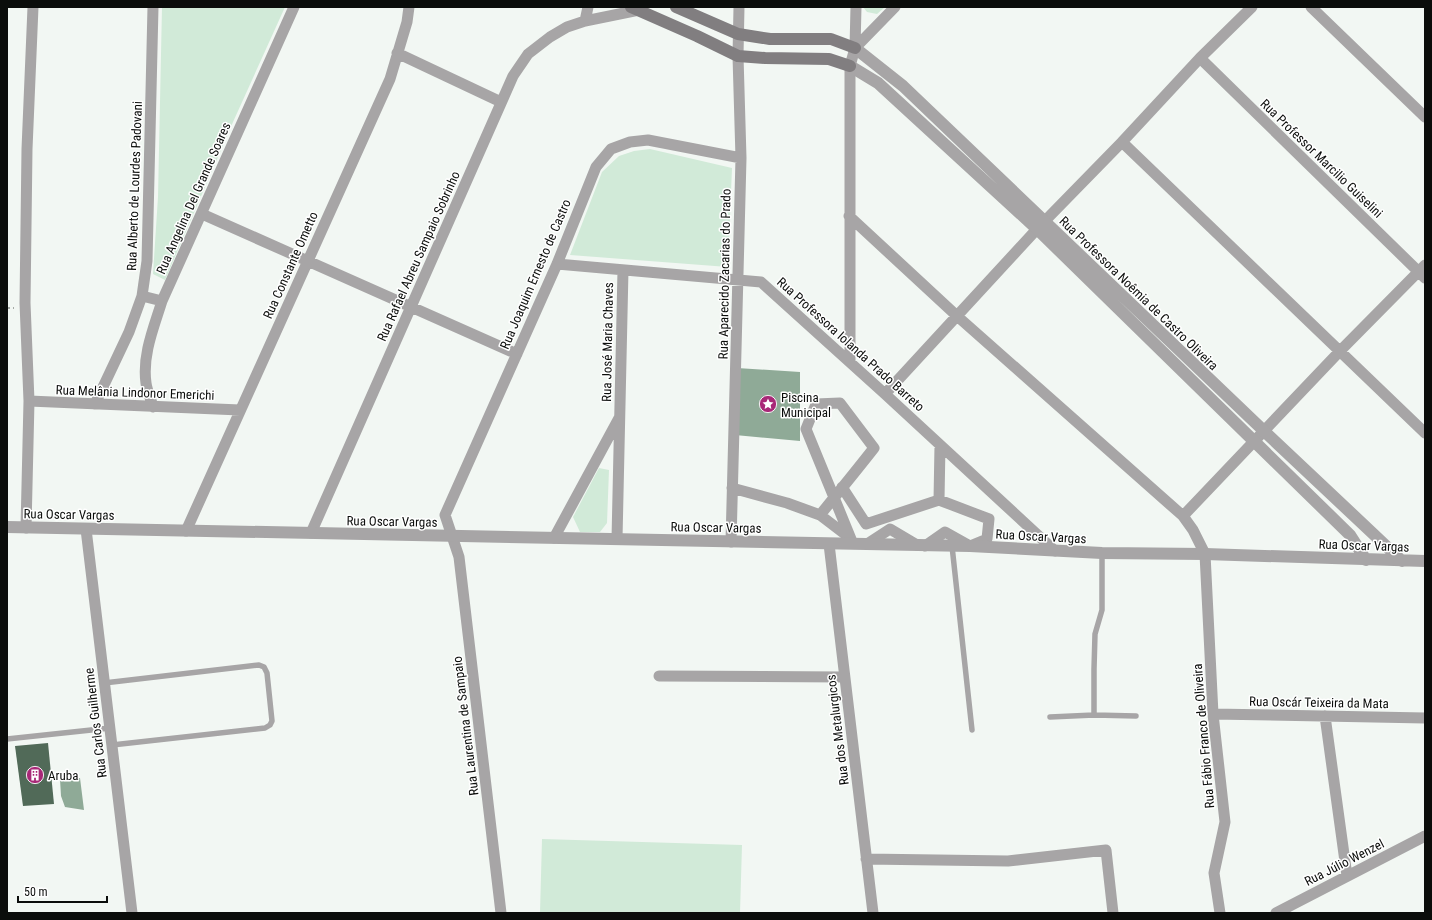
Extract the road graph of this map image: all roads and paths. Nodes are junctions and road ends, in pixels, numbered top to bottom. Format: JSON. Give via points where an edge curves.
{"nodes":[{"id":1,"x":33,"y":7,"type":"edge"},
{"id":2,"x":153,"y":7,"type":"edge"},
{"id":3,"x":294,"y":7,"type":"edge"},
{"id":4,"x":409,"y":7,"type":"edge"},
{"id":5,"x":588,"y":7,"type":"edge"},
{"id":6,"x":676,"y":7,"type":"edge"},
{"id":7,"x":739,"y":7,"type":"edge"},
{"id":8,"x":856,"y":7,"type":"edge"},
{"id":9,"x":895,"y":7,"type":"edge"},
{"id":10,"x":1252,"y":7,"type":"edge"},
{"id":11,"x":1311,"y":7,"type":"edge"},
{"id":12,"x":637,"y":8,"type":"edge"},
{"id":13,"x":585,"y":20,"type":"junction"},
{"id":14,"x":738,"y":34,"type":"junction"},
{"id":15,"x":855,"y":48,"type":"junction"},
{"id":16,"x":397,"y":53,"type":"junction"},
{"id":17,"x":738,"y":56,"type":"junction"},
{"id":18,"x":1200,"y":58,"type":"junction"},
{"id":19,"x":850,"y":66,"type":"junction"},
{"id":20,"x":501,"y":102,"type":"junction"},
{"id":21,"x":1425,"y":117,"type":"edge"},
{"id":22,"x":1122,"y":142,"type":"junction"},
{"id":23,"x":741,"y":158,"type":"junction"},
{"id":24,"x":202,"y":214,"type":"junction"},
{"id":25,"x":849,"y":216,"type":"junction"},
{"id":26,"x":1041,"y":225,"type":"junction"},
{"id":27,"x":308,"y":261,"type":"junction"},
{"id":28,"x":557,"y":264,"type":"junction"},
{"id":29,"x":623,"y":270,"type":"junction"},
{"id":30,"x":1423,"y":272,"type":"edge"},
{"id":31,"x":737,"y":280,"type":"junction"},
{"id":32,"x":142,"y":296,"type":"junction"},
{"id":33,"x":162,"y":301,"type":"junction"},
{"id":34,"x":411,"y":307,"type":"junction"},
{"id":35,"x":957,"y":316,"type":"junction"},
{"id":36,"x":1339,"y":352,"type":"junction"},
{"id":37,"x":517,"y":354,"type":"junction"},
{"id":38,"x":850,"y":362,"type":"junction"},
{"id":39,"x":886,"y":394,"type":"junction"},
{"id":40,"x":29,"y":401,"type":"junction"},
{"id":41,"x":95,"y":404,"type":"junction"},
{"id":42,"x":153,"y":406,"type":"junction"},
{"id":43,"x":240,"y":410,"type":"junction"},
{"id":44,"x":620,"y":415,"type":"junction"},
{"id":45,"x":1264,"y":431,"type":"junction"},
{"id":46,"x":1425,"y":433,"type":"edge"},
{"id":47,"x":1253,"y":442,"type":"junction"},
{"id":48,"x":940,"y":445,"type":"junction"},
{"id":49,"x":842,"y":487,"type":"junction"},
{"id":50,"x":732,"y":488,"type":"junction"},
{"id":51,"x":834,"y":498,"type":"junction"},
{"id":52,"x":939,"y":500,"type":"junction"},
{"id":53,"x":820,"y":515,"type":"junction"},
{"id":54,"x":1183,"y":516,"type":"junction"},
{"id":55,"x":7,"y":527,"type":"edge"},
{"id":56,"x":26,"y":528,"type":"junction"},
{"id":57,"x":86,"y":529,"type":"junction"},
{"id":58,"x":186,"y":531,"type":"junction"},
{"id":59,"x":311,"y":533,"type":"junction"},
{"id":60,"x":453,"y":536,"type":"junction"},
{"id":61,"x":554,"y":538,"type":"junction"},
{"id":62,"x":617,"y":539,"type":"junction"},
{"id":63,"x":731,"y":542,"type":"junction"},
{"id":64,"x":859,"y":542,"type":"junction"},
{"id":65,"x":829,"y":544,"type":"junction"},
{"id":66,"x":921,"y":546,"type":"junction"},
{"id":67,"x":952,"y":546,"type":"junction"},
{"id":68,"x":970,"y":546,"type":"junction"},
{"id":69,"x":1055,"y":551,"type":"junction"},
{"id":70,"x":1102,"y":553,"type":"junction"},
{"id":71,"x":1205,"y":554,"type":"junction"},
{"id":72,"x":1366,"y":560,"type":"junction"},
{"id":73,"x":1402,"y":561,"type":"junction"},
{"id":74,"x":1425,"y":561,"type":"edge"},
{"id":75,"x":659,"y":676,"type":"dead end"},
{"id":76,"x":844,"y":677,"type":"junction"},
{"id":77,"x":104,"y":683,"type":"junction"},
{"id":78,"x":1213,"y":714,"type":"junction"},
{"id":79,"x":1094,"y":715,"type":"junction"},
{"id":80,"x":1136,"y":716,"type":"dead end"},
{"id":81,"x":1325,"y":716,"type":"junction"},
{"id":82,"x":1050,"y":717,"type":"dead end"},
{"id":83,"x":1425,"y":718,"type":"edge"},
{"id":84,"x":110,"y":728,"type":"junction"},
{"id":85,"x":972,"y":730,"type":"dead end"},
{"id":86,"x":7,"y":740,"type":"edge"},
{"id":87,"x":112,"y":745,"type":"junction"},
{"id":88,"x":1425,"y":836,"type":"edge"},
{"id":89,"x":866,"y":858,"type":"junction"},
{"id":90,"x":1347,"y":876,"type":"junction"},
{"id":91,"x":132,"y":913,"type":"edge"},
{"id":92,"x":501,"y":913,"type":"edge"},
{"id":93,"x":873,"y":913,"type":"edge"},
{"id":94,"x":1113,"y":913,"type":"edge"},
{"id":95,"x":1220,"y":913,"type":"edge"},
{"id":96,"x":1276,"y":913,"type":"edge"}],
"edges":[{"from":1,"to":40,"type":"street","via":[[26,157],[25,303]]},
{"from":2,"to":32,"type":"street","name":"Rua Alberto de Lourdes Padovani","via":[[147,260]]},
{"from":3,"to":24,"type":"street","name":"Rua Angelina Del Grande Soares"},
{"from":4,"to":16,"type":"street","name":"Rua Constante Ometto"},
{"from":5,"to":13,"type":"street"},
{"from":6,"to":14,"type":"main road"},
{"from":7,"to":14,"type":"street","name":"Rua Aparecido Zacarias do Prado"},
{"from":8,"to":15,"type":"street"},
{"from":9,"to":15,"type":"street"},
{"from":10,"to":18,"type":"street"},
{"from":11,"to":21,"type":"street"},
{"from":12,"to":13,"type":"street","name":"Rua Rafael Abreu Sampaio Sobrinho"},
{"from":12,"to":17,"type":"main road"},
{"from":13,"to":20,"type":"street","name":"Rua Rafael Abreu Sampaio Sobrinho","via":[[550,37],[528,54],[512,76]]},
{"from":14,"to":15,"type":"main road","via":[[770,39],[831,39]]},
{"from":14,"to":17,"type":"street","name":"Rua Aparecido Zacarias do Prado"},
{"from":15,"to":19,"type":"street"},
{"from":15,"to":26,"type":"street","name":"Rua Professora Noêmia de Castro Oliveira","via":[[903,86]]},
{"from":16,"to":20,"type":"street"},
{"from":16,"to":27,"type":"street","name":"Rua Constante Ometto","via":[[390,79]]},
{"from":17,"to":19,"type":"main road","via":[[829,59]]},
{"from":17,"to":23,"type":"street","name":"Rua Aparecido Zacarias do Prado"},
{"from":18,"to":22,"type":"street"},
{"from":18,"to":30,"type":"street","name":"Rua Professor Marcilio Guiselini"},
{"from":19,"to":25,"type":"street"},
{"from":19,"to":26,"type":"street","name":"Rua Professora Noêmia de Castro Oliveira","via":[[878,83]]},
{"from":20,"to":34,"type":"street","name":"Rua Rafael Abreu Sampaio Sobrinho"},
{"from":22,"to":26,"type":"street"},
{"from":22,"to":36,"type":"street"},
{"from":23,"to":28,"type":"street","name":"Rua Joaquim Ernesto de Castro","via":[[648,140],[630,142],[611,149],[596,168]]},
{"from":23,"to":31,"type":"street","name":"Rua Aparecido Zacarias do Prado"},
{"from":24,"to":27,"type":"street"},
{"from":24,"to":33,"type":"street","name":"Rua Angelina Del Grande Soares"},
{"from":25,"to":35,"type":"street"},
{"from":25,"to":38,"type":"street"},
{"from":26,"to":35,"type":"street"},
{"from":26,"to":45,"type":"street","name":"Rua Professora Noêmia de Castro Oliveira"},
{"from":26,"to":47,"type":"street","name":"Rua Professora Noêmia de Castro Oliveira"},
{"from":27,"to":34,"type":"street"},
{"from":27,"to":43,"type":"street","name":"Rua Constante Ometto"},
{"from":28,"to":29,"type":"street","name":"Rua Professora Iolanda Prado Barreto"},
{"from":28,"to":37,"type":"street","name":"Rua Joaquim Ernesto de Castro"},
{"from":29,"to":31,"type":"street","name":"Rua Professora Iolanda Prado Barreto"},
{"from":29,"to":44,"type":"street","name":"Rua José Maria Chaves"},
{"from":30,"to":36,"type":"street"},
{"from":31,"to":38,"type":"street","name":"Rua Professora Iolanda Prado Barreto","via":[[762,282]]},
{"from":31,"to":50,"type":"street","name":"Rua Aparecido Zacarias do Prado"},
{"from":32,"to":33,"type":"street"},
{"from":32,"to":41,"type":"street","name":"Rua Alberto de Lourdes Padovani","via":[[129,332]]},
{"from":33,"to":42,"type":"street","name":"Rua Angelina Del Grande Soares","via":[[145,366],[146,384]]},
{"from":34,"to":37,"type":"street"},
{"from":34,"to":59,"type":"street","name":"Rua Rafael Abreu Sampaio Sobrinho"},
{"from":35,"to":39,"type":"street"},
{"from":35,"to":54,"type":"street"},
{"from":36,"to":45,"type":"street"},
{"from":36,"to":46,"type":"street"},
{"from":37,"to":60,"type":"street","name":"Rua Joaquim Ernesto de Castro","via":[[445,515]]},
{"from":38,"to":39,"type":"street","name":"Rua Professora Iolanda Prado Barreto"},
{"from":39,"to":48,"type":"street","name":"Rua Professora Iolanda Prado Barreto"},
{"from":40,"to":41,"type":"street","name":"Rua Melânia Lindonor Emerichi"},
{"from":40,"to":56,"type":"street"},
{"from":41,"to":42,"type":"street","name":"Rua Melânia Lindonor Emerichi"},
{"from":42,"to":43,"type":"street","name":"Rua Melânia Lindonor Emerichi"},
{"from":43,"to":58,"type":"street","name":"Rua Constante Ometto"},
{"from":44,"to":61,"type":"street","name":"Rua José Maria Chaves"},
{"from":44,"to":62,"type":"street","name":"Rua José Maria Chaves"},
{"from":45,"to":47,"type":"street"},
{"from":45,"to":73,"type":"street","name":"Rua Professora Noêmia de Castro Oliveira"},
{"from":47,"to":54,"type":"street"},
{"from":47,"to":72,"type":"street","name":"Rua Professora Noêmia de Castro Oliveira","via":[[1350,535]]},
{"from":48,"to":52,"type":"street"},
{"from":48,"to":69,"type":"street","name":"Rua Professora Iolanda Prado Barreto"},
{"from":49,"to":51,"type":"street"},
{"from":49,"to":51,"type":"street","via":[[874,448],[840,404],[816,404],[806,429]]},
{"from":49,"to":52,"type":"street","via":[[866,524]]},
{"from":50,"to":53,"type":"street"},
{"from":50,"to":63,"type":"street","name":"Rua Aparecido Zacarias do Prado"},
{"from":51,"to":53,"type":"street"},
{"from":51,"to":64,"type":"street"},
{"from":52,"to":68,"type":"street","via":[[989,519],[987,539]]},
{"from":53,"to":64,"type":"street"},
{"from":54,"to":71,"type":"street"},
{"from":55,"to":56,"type":"street","name":"Rua Oscar Vargas"},
{"from":56,"to":57,"type":"street","name":"Rua Oscar Vargas"},
{"from":57,"to":58,"type":"street","name":"Rua Oscar Vargas"},
{"from":57,"to":77,"type":"street","name":"Rua Carlos Guilherme"},
{"from":58,"to":59,"type":"street","name":"Rua Oscar Vargas"},
{"from":59,"to":60,"type":"street","name":"Rua Oscar Vargas"},
{"from":60,"to":61,"type":"street","name":"Rua Oscar Vargas"},
{"from":60,"to":92,"type":"street","name":"Rua Laurentina de Sampaio","via":[[459,557]]},
{"from":61,"to":62,"type":"street","name":"Rua Oscar Vargas"},
{"from":62,"to":63,"type":"street","name":"Rua Oscar Vargas"},
{"from":63,"to":65,"type":"street","name":"Rua Oscar Vargas"},
{"from":64,"to":65,"type":"street","name":"Rua Oscar Vargas"},
{"from":64,"to":66,"type":"street","name":"Rua Oscar Vargas"},
{"from":65,"to":76,"type":"street","name":"Rua dos Metalurgicos"},
{"from":66,"to":67,"type":"street","name":"Rua Oscar Vargas"},
{"from":66,"to":68,"type":"street","via":[[945,532]]},
{"from":67,"to":68,"type":"street","name":"Rua Oscar Vargas"},
{"from":67,"to":85,"type":"lane"},
{"from":68,"to":69,"type":"street","name":"Rua Oscar Vargas"},
{"from":69,"to":70,"type":"street","name":"Rua Oscar Vargas"},
{"from":70,"to":71,"type":"street","name":"Rua Oscar Vargas"},
{"from":70,"to":79,"type":"lane","via":[[1102,610],[1095,634]]},
{"from":71,"to":72,"type":"street","name":"Rua Oscar Vargas"},
{"from":71,"to":78,"type":"street","name":"Rua Fábio Franco de Oliveira"},
{"from":72,"to":73,"type":"street","name":"Rua Oscar Vargas"},
{"from":73,"to":74,"type":"street","name":"Rua Oscar Vargas"},
{"from":75,"to":76,"type":"street"},
{"from":76,"to":89,"type":"street","name":"Rua dos Metalurgicos"},
{"from":77,"to":84,"type":"street","name":"Rua Carlos Guilherme"},
{"from":77,"to":87,"type":"lane","via":[[259,665],[268,673],[272,721],[265,728]]},
{"from":78,"to":81,"type":"street","name":"Rua Oscár Teixeira da Mata"},
{"from":78,"to":95,"type":"street","name":"Rua Fábio Franco de Oliveira","via":[[1225,822],[1214,873]]},
{"from":79,"to":80,"type":"lane"},
{"from":79,"to":82,"type":"lane"},
{"from":81,"to":83,"type":"street","name":"Rua Oscár Teixeira da Mata"},
{"from":81,"to":90,"type":"street"},
{"from":84,"to":86,"type":"lane"},
{"from":84,"to":87,"type":"street","name":"Rua Carlos Guilherme"},
{"from":87,"to":91,"type":"street","name":"Rua Carlos Guilherme"},
{"from":88,"to":90,"type":"street","name":"Rua Júlio Wenzel"},
{"from":89,"to":93,"type":"street","name":"Rua dos Metalurgicos"},
{"from":89,"to":94,"type":"street","via":[[1008,861],[1106,850]]},
{"from":90,"to":96,"type":"street","name":"Rua Júlio Wenzel"}]}
